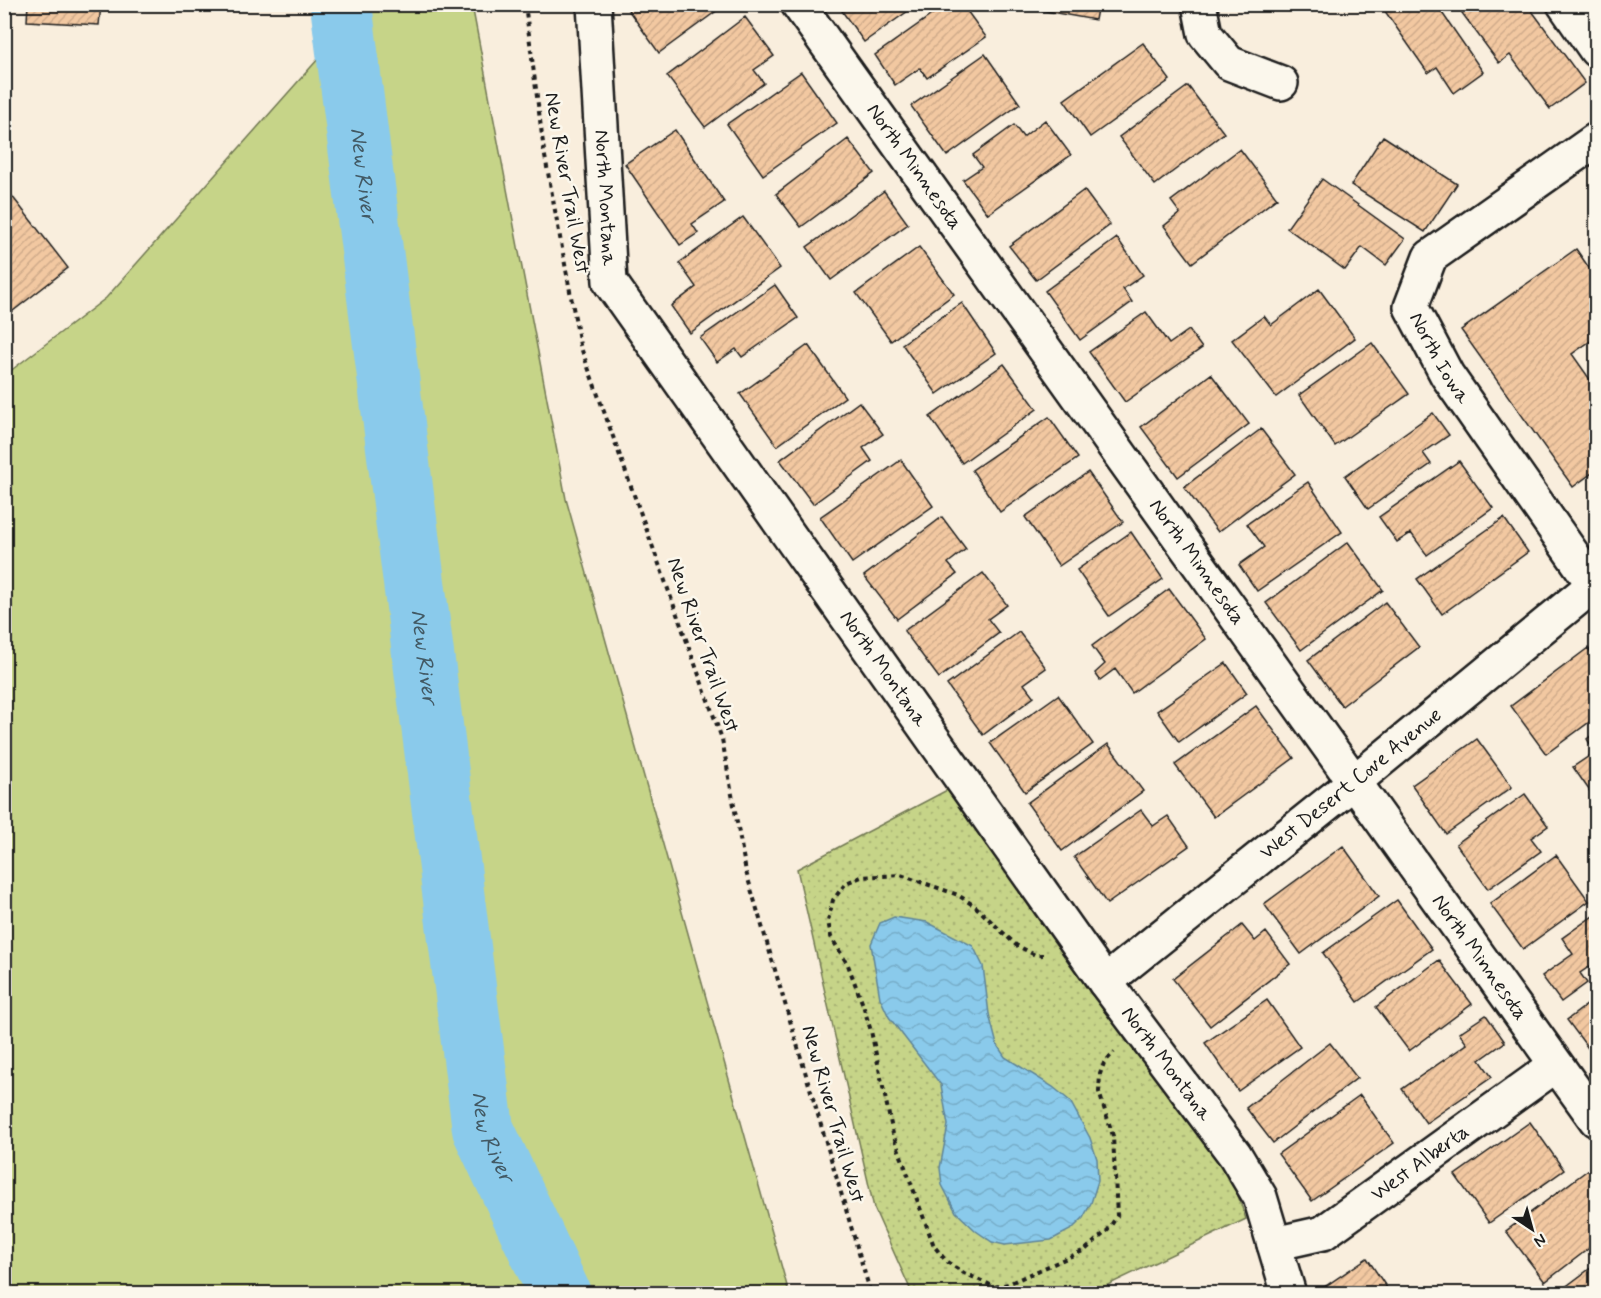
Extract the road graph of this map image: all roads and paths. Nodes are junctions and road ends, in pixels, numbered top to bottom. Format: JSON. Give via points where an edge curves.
{"nodes":[{"id":1,"x":525,"y":4,"type":"edge"},
{"id":2,"x":594,"y":4,"type":"edge"},
{"id":3,"x":798,"y":4,"type":"edge"},
{"id":4,"x":1198,"y":4,"type":"edge"},
{"id":5,"x":1564,"y":4,"type":"edge"},
{"id":6,"x":1596,"y":50,"type":"edge"},
{"id":7,"x":1281,"y":83,"type":"dead end"},
{"id":8,"x":1592,"y":153,"type":"edge"},
{"id":9,"x":1596,"y":586,"type":"edge"},
{"id":10,"x":1354,"y":783,"type":"junction"},
{"id":11,"x":1080,"y":946,"type":"junction"},
{"id":12,"x":1106,"y":982,"type":"junction"},
{"id":13,"x":1142,"y":1031,"type":"junction"},
{"id":14,"x":1556,"y":1065,"type":"junction"},
{"id":15,"x":1596,"y":1120,"type":"edge"},
{"id":16,"x":1274,"y":1244,"type":"junction"},
{"id":17,"x":871,"y":1293,"type":"edge"},
{"id":18,"x":1289,"y":1293,"type":"edge"}],
"edges":[{"from":1,"to":17,"type":"path","name":"New River Trail West","via":[[544,152],[580,345],[722,739],[746,872]]},
{"from":2,"to":11,"type":"lane","name":"North Montana","via":[[610,282]]},
{"from":3,"to":10,"type":"lane","name":"North Minnesota"},
{"from":4,"to":7,"type":"lane","via":[[1204,34],[1229,63]]},
{"from":5,"to":6,"type":"lane"},
{"from":8,"to":9,"type":"lane","name":"North Iowa","via":[[1430,256],[1411,307],[1447,375]]},
{"from":9,"to":10,"type":"lane","name":"West Desert Cove Avenue"},
{"from":10,"to":12,"type":"lane","name":"West Desert Cove Avenue"},
{"from":10,"to":14,"type":"lane","name":"North Minnesota"},
{"from":11,"to":12,"type":"lane","name":"North Montana"},
{"from":11,"to":13,"type":"path","via":[[1066,954],[1035,955],[1016,945],[958,895],[901,875],[861,877],[846,883],[833,900],[828,921],[831,937],[848,965],[863,1005],[893,1134],[934,1246],[947,1262],[995,1287],[1085,1250],[1108,1230],[1118,1216],[1113,1136],[1099,1092],[1100,1074],[1116,1050]]},
{"from":12,"to":13,"type":"lane","name":"North Montana"},
{"from":13,"to":16,"type":"lane","name":"North Montana","via":[[1235,1155],[1260,1197]]},
{"from":14,"to":15,"type":"lane","name":"North Minnesota"},
{"from":14,"to":16,"type":"lane","name":"West Alberta","via":[[1323,1233]]},
{"from":16,"to":18,"type":"lane","name":"North Montana"}]}
